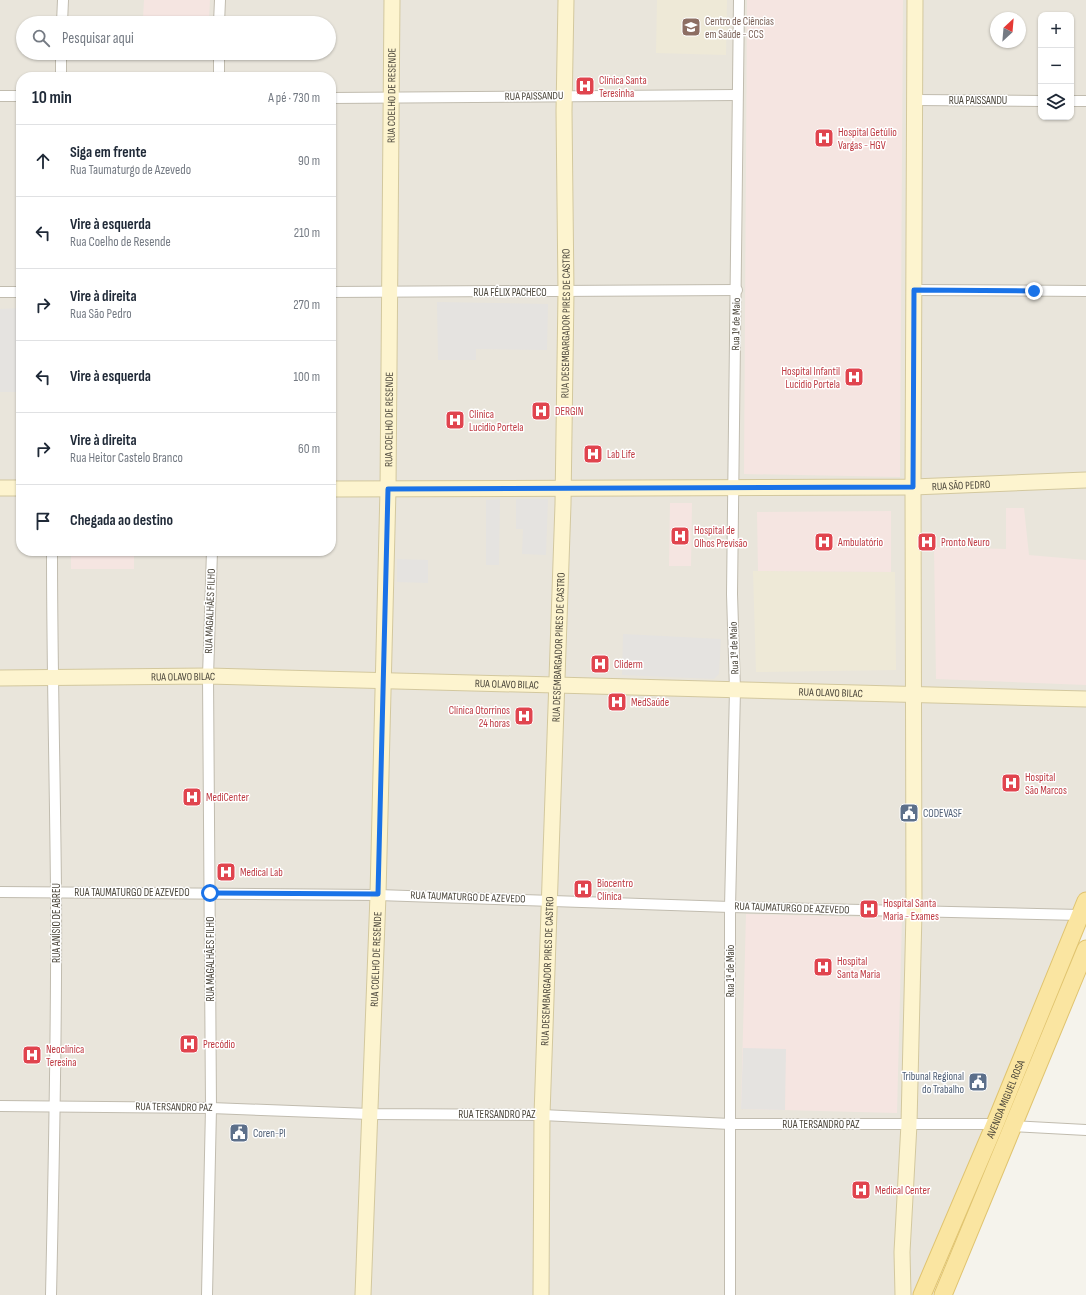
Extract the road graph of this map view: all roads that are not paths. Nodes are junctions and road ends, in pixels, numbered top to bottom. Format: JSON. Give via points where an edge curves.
{"nodes":[{"id":1,"x":63,"y":0,"type":"edge"},
{"id":2,"x":220,"y":0,"type":"edge"},
{"id":3,"x":392,"y":0,"type":"edge"},
{"id":4,"x":566,"y":0,"type":"edge"},
{"id":5,"x":739,"y":0,"type":"edge"},
{"id":6,"x":915,"y":0,"type":"edge"},
{"id":7,"x":62,"y":16,"type":"edge"},
{"id":8,"x":219,"y":16,"type":"edge"},
{"id":9,"x":61,"y":60,"type":"edge"},
{"id":10,"x":219,"y":60,"type":"edge"},
{"id":11,"x":60,"y":72,"type":"edge"},
{"id":12,"x":218,"y":72,"type":"edge"},
{"id":13,"x":565,"y":95,"type":"junction"},
{"id":14,"x":737,"y":95,"type":"junction"},
{"id":15,"x":0,"y":96,"type":"edge"},
{"id":16,"x":16,"y":96,"type":"edge"},
{"id":17,"x":336,"y":98,"type":"edge"},
{"id":18,"x":391,"y":98,"type":"junction"},
{"id":19,"x":915,"y":100,"type":"junction"},
{"id":20,"x":1038,"y":101,"type":"edge"},
{"id":21,"x":1074,"y":101,"type":"edge"},
{"id":22,"x":1086,"y":101,"type":"edge"},
{"id":23,"x":736,"y":290,"type":"junction"},
{"id":24,"x":914,"y":290,"type":"junction"},
{"id":25,"x":1086,"y":291,"type":"edge"},
{"id":26,"x":0,"y":292,"type":"edge"},
{"id":27,"x":16,"y":292,"type":"edge"},
{"id":28,"x":336,"y":292,"type":"edge"},
{"id":29,"x":389,"y":292,"type":"junction"},
{"id":30,"x":566,"y":292,"type":"junction"},
{"id":31,"x":1086,"y":480,"type":"edge"},
{"id":32,"x":913,"y":487,"type":"junction"},
{"id":33,"x":0,"y":488,"type":"edge"},
{"id":34,"x":16,"y":488,"type":"edge"},
{"id":35,"x":563,"y":488,"type":"junction"},
{"id":36,"x":734,"y":488,"type":"junction"},
{"id":37,"x":336,"y":489,"type":"edge"},
{"id":38,"x":388,"y":489,"type":"junction"},
{"id":39,"x":52,"y":556,"type":"edge"},
{"id":40,"x":212,"y":556,"type":"edge"},
{"id":41,"x":208,"y":676,"type":"junction"},
{"id":42,"x":0,"y":678,"type":"edge"},
{"id":43,"x":52,"y":678,"type":"junction"},
{"id":44,"x":382,"y":681,"type":"junction"},
{"id":45,"x":557,"y":684,"type":"junction"},
{"id":46,"x":735,"y":690,"type":"junction"},
{"id":47,"x":915,"y":694,"type":"junction"},
{"id":48,"x":1086,"y":699,"type":"edge"},
{"id":49,"x":0,"y":892,"type":"edge"},
{"id":50,"x":56,"y":892,"type":"junction"},
{"id":51,"x":210,"y":893,"type":"junction"},
{"id":52,"x":378,"y":894,"type":"junction"},
{"id":53,"x":549,"y":900,"type":"junction"},
{"id":54,"x":730,"y":906,"type":"junction"},
{"id":55,"x":1083,"y":908,"type":"edge"},
{"id":56,"x":914,"y":912,"type":"junction"},
{"id":57,"x":1086,"y":949,"type":"edge"},
{"id":58,"x":0,"y":1106,"type":"edge"},
{"id":59,"x":55,"y":1106,"type":"junction"},
{"id":60,"x":211,"y":1108,"type":"junction"},
{"id":61,"x":370,"y":1114,"type":"junction"},
{"id":62,"x":542,"y":1115,"type":"junction"},
{"id":63,"x":730,"y":1124,"type":"junction"},
{"id":64,"x":910,"y":1124,"type":"junction"},
{"id":65,"x":995,"y":1124,"type":"junction"},
{"id":66,"x":1013,"y":1126,"type":"junction"},
{"id":67,"x":1086,"y":1130,"type":"edge"},
{"id":68,"x":51,"y":1295,"type":"edge"},
{"id":69,"x":207,"y":1295,"type":"edge"},
{"id":70,"x":362,"y":1295,"type":"edge"},
{"id":71,"x":541,"y":1295,"type":"edge"},
{"id":72,"x":730,"y":1295,"type":"edge"},
{"id":73,"x":903,"y":1295,"type":"edge"},
{"id":74,"x":922,"y":1295,"type":"edge"},
{"id":75,"x":943,"y":1295,"type":"edge"}],
"edges":[{"from":1,"to":7,"type":"street"},
{"from":2,"to":8,"type":"street"},
{"from":3,"to":18,"type":"street","name":"RUA COELHO DE RESENDE"},
{"from":4,"to":13,"type":"street","name":"RUA DESEMBARGADOR PIRES DE CASTRO"},
{"from":5,"to":14,"type":"street","name":"Rua 1º de Maio"},
{"from":6,"to":19,"type":"street"},
{"from":9,"to":11,"type":"street"},
{"from":10,"to":12,"type":"street"},
{"from":13,"to":14,"type":"street","name":"RUA PAISSANDU"},
{"from":13,"to":18,"type":"street","name":"RUA PAISSANDU"},
{"from":13,"to":30,"type":"street","name":"RUA DESEMBARGADOR PIRES DE CASTRO"},
{"from":14,"to":23,"type":"street","name":"Rua 1º de Maio"},
{"from":15,"to":16,"type":"street"},
{"from":17,"to":18,"type":"street","name":"RUA PAISSANDU"},
{"from":18,"to":29,"type":"street","name":"RUA COELHO DE RESENDE"},
{"from":19,"to":20,"type":"street","name":"RUA PAISSANDU"},
{"from":19,"to":24,"type":"street"},
{"from":21,"to":22,"type":"street"},
{"from":23,"to":30,"type":"street","name":"RUA FÉLIX PACHECO"},
{"from":23,"to":36,"type":"street","name":"Rua 1º de Maio"},
{"from":24,"to":25,"type":"street"},
{"from":24,"to":32,"type":"street"},
{"from":26,"to":27,"type":"street"},
{"from":28,"to":29,"type":"street","name":"RUA FÉLIX PACHECO"},
{"from":29,"to":30,"type":"street","name":"RUA FÉLIX PACHECO"},
{"from":29,"to":38,"type":"street","name":"RUA COELHO DE RESENDE"},
{"from":30,"to":35,"type":"street","name":"RUA DESEMBARGADOR PIRES DE CASTRO"},
{"from":31,"to":32,"type":"street","name":"RUA SÃO PEDRO"},
{"from":32,"to":36,"type":"street","name":"RUA SÃO PEDRO"},
{"from":32,"to":47,"type":"street"},
{"from":33,"to":34,"type":"street"},
{"from":35,"to":36,"type":"street","name":"RUA SÃO PEDRO"},
{"from":35,"to":38,"type":"street","name":"RUA SÃO PEDRO"},
{"from":35,"to":45,"type":"street","name":"RUA DESEMBARGADOR PIRES DE CASTRO"},
{"from":36,"to":46,"type":"street","name":"Rua 1º de Maio","via":[[732,594]]},
{"from":37,"to":38,"type":"street","name":"RUA SÃO PEDRO"},
{"from":38,"to":44,"type":"street","name":"RUA COELHO DE RESENDE"},
{"from":39,"to":43,"type":"street","name":"RUA ANÍSIO DE ABREU"},
{"from":40,"to":41,"type":"street","name":"RUA MAGALHÃES FILHO"},
{"from":41,"to":43,"type":"street","name":"RUA OLAVO BILAC"},
{"from":41,"to":44,"type":"street","name":"RUA OLAVO BILAC"},
{"from":41,"to":51,"type":"street","name":"RUA MAGALHÃES FILHO"},
{"from":42,"to":43,"type":"street","name":"RUA OLAVO BILAC"},
{"from":43,"to":50,"type":"street","name":"RUA ANÍSIO DE ABREU"},
{"from":44,"to":45,"type":"street","name":"RUA OLAVO BILAC"},
{"from":44,"to":52,"type":"street","name":"RUA COELHO DE RESENDE"},
{"from":45,"to":46,"type":"street","name":"RUA OLAVO BILAC"},
{"from":45,"to":53,"type":"street","name":"RUA DESEMBARGADOR PIRES DE CASTRO"},
{"from":46,"to":47,"type":"street","name":"RUA OLAVO BILAC"},
{"from":46,"to":54,"type":"street","name":"Rua 1º de Maio"},
{"from":47,"to":48,"type":"street","name":"RUA OLAVO BILAC"},
{"from":47,"to":56,"type":"street"},
{"from":49,"to":50,"type":"street","name":"RUA TAUMATURGO DE AZEVEDO"},
{"from":50,"to":51,"type":"street","name":"RUA TAUMATURGO DE AZEVEDO"},
{"from":50,"to":59,"type":"street","name":"RUA ANÍSIO DE ABREU"},
{"from":51,"to":52,"type":"street","name":"RUA TAUMATURGO DE AZEVEDO"},
{"from":51,"to":60,"type":"street","name":"RUA MAGALHÃES FILHO"},
{"from":52,"to":53,"type":"street","name":"RUA TAUMATURGO DE AZEVEDO"},
{"from":52,"to":61,"type":"street","name":"RUA COELHO DE RESENDE"},
{"from":53,"to":54,"type":"street","name":"RUA TAUMATURGO DE AZEVEDO"},
{"from":53,"to":62,"type":"street","name":"RUA DESEMBARGADOR PIRES DE CASTRO"},
{"from":54,"to":56,"type":"street","name":"RUA TAUMATURGO DE AZEVEDO"},
{"from":54,"to":63,"type":"street","name":"Rua 1º de Maio"},
{"from":55,"to":56,"type":"street","name":"RUA TAUMATURGO DE AZEVEDO"},
{"from":55,"to":65,"type":"main road","name":"AVENIDA MIGUEL ROSA"},
{"from":56,"to":64,"type":"street"},
{"from":57,"to":66,"type":"main road","name":"AVENIDA MIGUEL ROSA"},
{"from":58,"to":59,"type":"street","name":"RUA TERSANDRO PAZ"},
{"from":59,"to":60,"type":"street","name":"RUA TERSANDRO PAZ"},
{"from":59,"to":68,"type":"street","name":"RUA ANÍSIO DE ABREU"},
{"from":60,"to":61,"type":"street","name":"RUA TERSANDRO PAZ"},
{"from":60,"to":69,"type":"street","name":"RUA MAGALHÃES FILHO"},
{"from":61,"to":62,"type":"street","name":"RUA TERSANDRO PAZ"},
{"from":61,"to":70,"type":"street","name":"RUA COELHO DE RESENDE"},
{"from":62,"to":63,"type":"street","name":"RUA TERSANDRO PAZ"},
{"from":62,"to":71,"type":"street","name":"RUA DESEMBARGADOR PIRES DE CASTRO"},
{"from":63,"to":64,"type":"street","name":"RUA TERSANDRO PAZ"},
{"from":63,"to":72,"type":"street","name":"Rua 1º de Maio"},
{"from":64,"to":65,"type":"street","name":"RUA TERSANDRO PAZ"},
{"from":64,"to":73,"type":"street","via":[[902,1252]]},
{"from":65,"to":74,"type":"main road","name":"AVENIDA MIGUEL ROSA"},
{"from":66,"to":67,"type":"street"},
{"from":66,"to":75,"type":"main road","name":"AVENIDA MIGUEL ROSA"}]}
